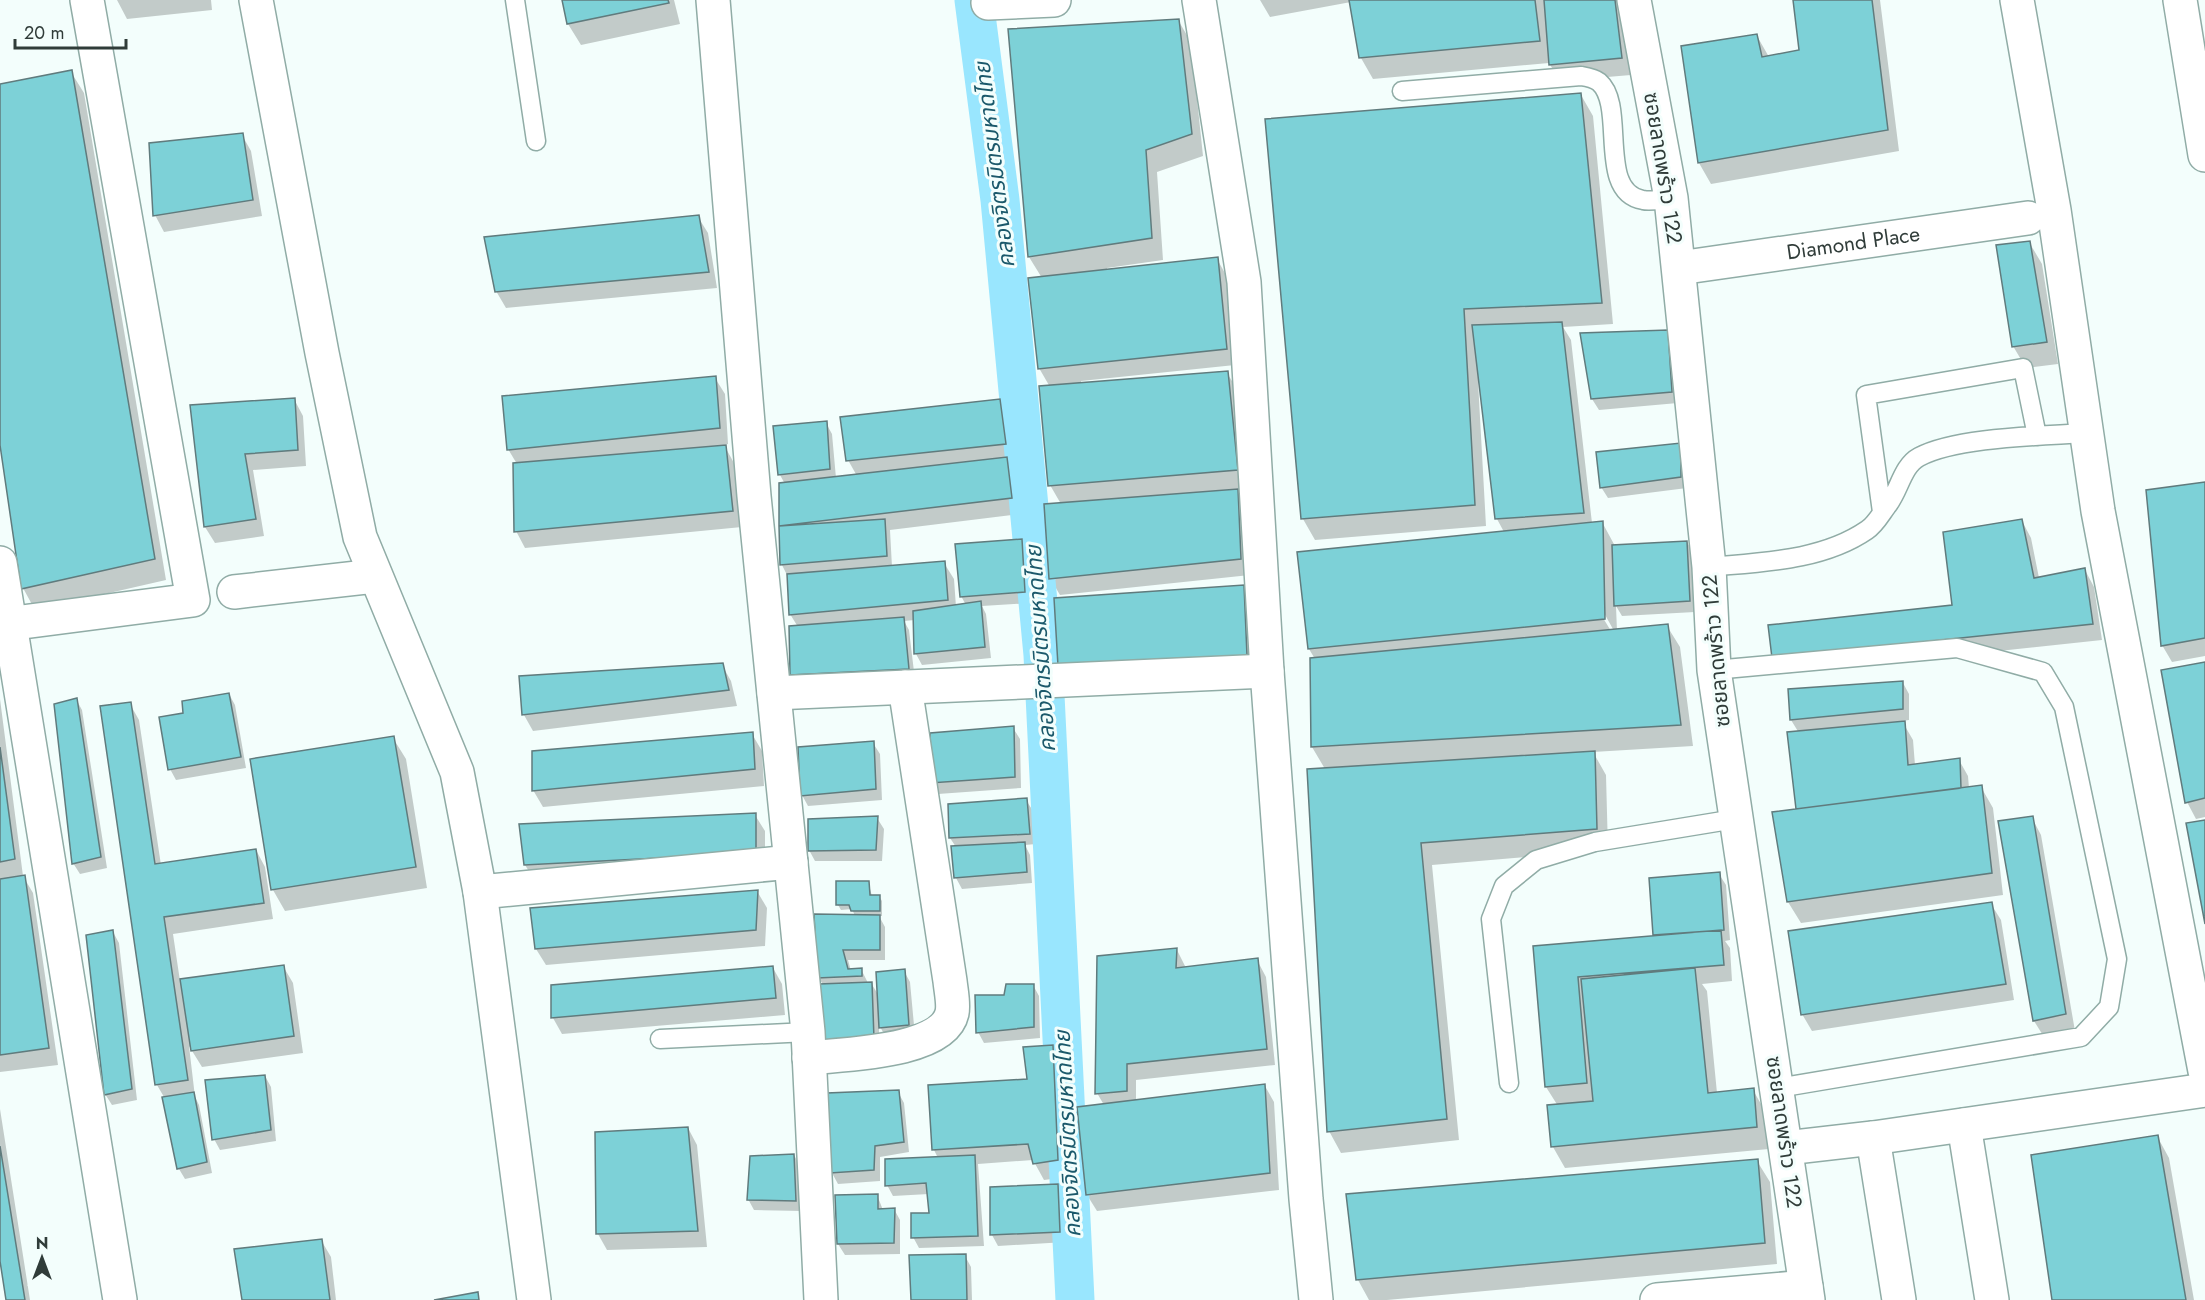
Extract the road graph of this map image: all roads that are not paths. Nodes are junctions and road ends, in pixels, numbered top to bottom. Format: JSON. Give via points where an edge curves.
{"nodes":[{"id":1,"x":87,"y":0,"type":"edge"},
{"id":2,"x":256,"y":0,"type":"edge"},
{"id":3,"x":515,"y":0,"type":"edge"},
{"id":4,"x":713,"y":0,"type":"edge"},
{"id":5,"x":1053,"y":0,"type":"edge"},
{"id":6,"x":1199,"y":0,"type":"edge"},
{"id":7,"x":1634,"y":0,"type":"edge"},
{"id":8,"x":2017,"y":0,"type":"edge"},
{"id":9,"x":2180,"y":0,"type":"edge"},
{"id":10,"x":988,"y":3,"type":"dead end"},
{"id":11,"x":1402,"y":91,"type":"dead end"},
{"id":12,"x":536,"y":141,"type":"dead end"},
{"id":13,"x":2205,"y":155,"type":"edge"},
{"id":14,"x":1671,"y":198,"type":"junction"},
{"id":15,"x":2028,"y":218,"type":"dead end"},
{"id":16,"x":1679,"y":268,"type":"junction"},
{"id":17,"x":2085,"y":433,"type":"junction"},
{"id":18,"x":2037,"y":436,"type":"junction"},
{"id":19,"x":1882,"y":512,"type":"junction"},
{"id":20,"x":0,"y":563,"type":"edge"},
{"id":21,"x":1709,"y":567,"type":"junction"},
{"id":22,"x":375,"y":576,"type":"junction"},
{"id":23,"x":234,"y":592,"type":"dead end"},
{"id":24,"x":5,"y":624,"type":"edge"},
{"id":25,"x":1714,"y":670,"type":"junction"},
{"id":26,"x":1267,"y":671,"type":"junction"},
{"id":27,"x":904,"y":687,"type":"junction"},
{"id":28,"x":774,"y":693,"type":"junction"},
{"id":29,"x":1735,"y":819,"type":"junction"},
{"id":30,"x":791,"y":862,"type":"junction"},
{"id":31,"x":480,"y":892,"type":"junction"},
{"id":32,"x":660,"y":1039,"type":"dead end"},
{"id":33,"x":808,"y":1045,"type":"junction"},
{"id":34,"x":2205,"y":1071,"type":"edge"},
{"id":35,"x":1509,"y":1083,"type":"dead end"},
{"id":36,"x":1778,"y":1088,"type":"junction"},
{"id":37,"x":2205,"y":1090,"type":"edge"},
{"id":38,"x":1964,"y":1125,"type":"junction"},
{"id":39,"x":1873,"y":1138,"type":"junction"},
{"id":40,"x":1786,"y":1148,"type":"junction"},
{"id":41,"x":1807,"y":1294,"type":"edge"},
{"id":42,"x":120,"y":1300,"type":"edge"},
{"id":43,"x":534,"y":1300,"type":"edge"},
{"id":44,"x":821,"y":1300,"type":"edge"},
{"id":45,"x":1316,"y":1300,"type":"edge"},
{"id":46,"x":1657,"y":1300,"type":"edge"},
{"id":47,"x":1899,"y":1300,"type":"edge"},
{"id":48,"x":1992,"y":1300,"type":"edge"}],
"edges":[{"from":1,"to":24,"type":"street","via":[[193,600]]},
{"from":2,"to":22,"type":"street","via":[[360,537]]},
{"from":3,"to":12,"type":"lane"},
{"from":4,"to":28,"type":"street"},
{"from":5,"to":10,"type":"street"},
{"from":6,"to":26,"type":"street","via":[[1244,282]]},
{"from":7,"to":14,"type":"street","name":"ซอยลาดพร้าว 122"},
{"from":8,"to":17,"type":"street","via":[[2054,210]]},
{"from":9,"to":13,"type":"street"},
{"from":11,"to":14,"type":"lane","via":[[1581,75],[1598,80],[1609,94],[1617,174],[1626,190],[1642,200]]},
{"from":14,"to":16,"type":"street","name":"ซอยลาดพร้าว 122"},
{"from":15,"to":16,"type":"street","name":"Diamond Place"},
{"from":16,"to":21,"type":"street","name":"ซอยลาดพร้าว 122"},
{"from":17,"to":18,"type":"lane"},
{"from":17,"to":34,"type":"street"},
{"from":18,"to":19,"type":"lane","via":[[1947,448],[1917,458]]},
{"from":18,"to":19,"type":"lane","via":[[2023,368],[1866,395]]},
{"from":19,"to":21,"type":"lane","via":[[1869,529],[1841,544],[1776,561]]},
{"from":20,"to":24,"type":"street"},
{"from":21,"to":25,"type":"street","name":"ซอยลาดพร้าว 122"},
{"from":22,"to":23,"type":"street"},
{"from":22,"to":31,"type":"street","via":[[457,772]]},
{"from":24,"to":42,"type":"street"},
{"from":25,"to":29,"type":"street","name":"ซอยลาดพร้าว 122"},
{"from":25,"to":36,"type":"lane","via":[[1957,648],[2043,672],[2064,707],[2117,959],[2109,1007],[2080,1037]]},
{"from":26,"to":27,"type":"street"},
{"from":26,"to":45,"type":"street"},
{"from":27,"to":28,"type":"street"},
{"from":27,"to":33,"type":"street","via":[[952,1013],[936,1034],[893,1049]]},
{"from":28,"to":30,"type":"street"},
{"from":29,"to":35,"type":"lane","via":[[1595,842],[1536,860],[1504,886],[1491,919]]},
{"from":29,"to":36,"type":"street","name":"ซอยลาดพร้าว 122"},
{"from":30,"to":31,"type":"street"},
{"from":30,"to":33,"type":"street"},
{"from":31,"to":43,"type":"street"},
{"from":32,"to":33,"type":"lane"},
{"from":33,"to":44,"type":"street"},
{"from":36,"to":40,"type":"street","name":"ซอยลาดพร้าว 122"},
{"from":37,"to":38,"type":"street"},
{"from":38,"to":39,"type":"street"},
{"from":38,"to":48,"type":"street"},
{"from":39,"to":40,"type":"street"},
{"from":39,"to":47,"type":"street"},
{"from":40,"to":41,"type":"street","name":"ซอยลาดพร้าว 122"},
{"from":41,"to":46,"type":"street"}]}
